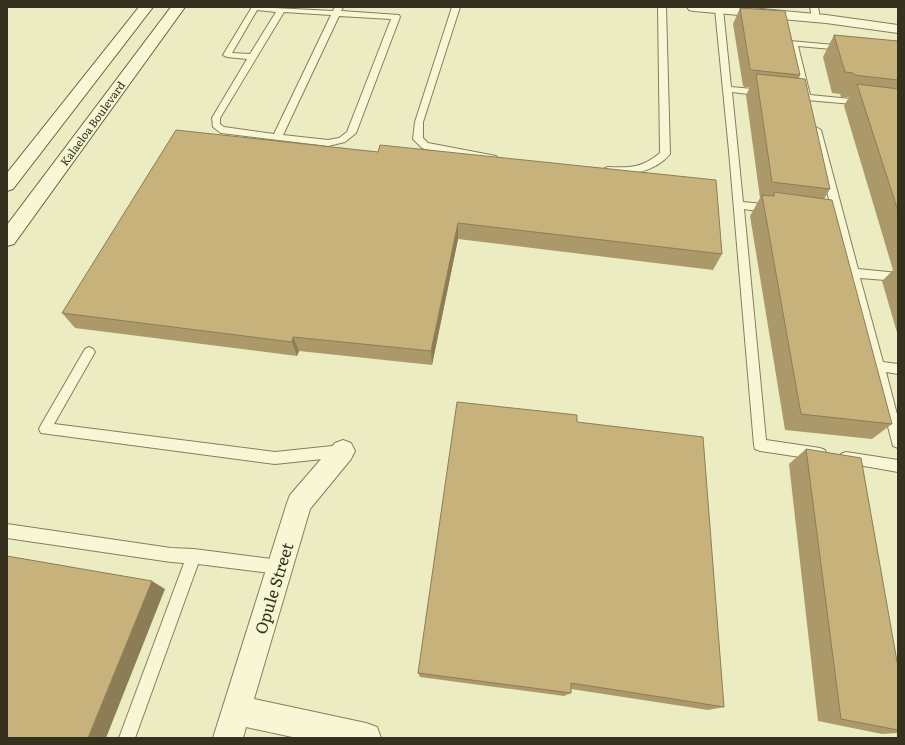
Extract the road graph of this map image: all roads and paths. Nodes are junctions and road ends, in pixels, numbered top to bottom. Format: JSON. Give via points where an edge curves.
{"nodes":[{"id":1,"x":146,"y":7,"type":"edge"},
{"id":2,"x":178,"y":7,"type":"edge"},
{"id":3,"x":456,"y":7,"type":"edge"},
{"id":4,"x":662,"y":7,"type":"edge"},
{"id":5,"x":694,"y":7,"type":"edge"},
{"id":6,"x":719,"y":9,"type":"junction"},
{"id":7,"x":281,"y":10,"type":"junction"},
{"id":8,"x":338,"y":10,"type":"edge"},
{"id":9,"x":815,"y":12,"type":"edge"},
{"id":10,"x":898,"y":29,"type":"edge"},
{"id":11,"x":852,"y":48,"type":"edge"},
{"id":12,"x":252,"y":57,"type":"junction"},
{"id":13,"x":728,"y":89,"type":"junction"},
{"id":14,"x":775,"y":94,"type":"edge"},
{"id":15,"x":791,"y":96,"type":"edge"},
{"id":16,"x":808,"y":101,"type":"junction"},
{"id":17,"x":868,"y":104,"type":"edge"},
{"id":18,"x":813,"y":120,"type":"edge"},
{"id":19,"x":277,"y":137,"type":"junction"},
{"id":20,"x":503,"y":160,"type":"edge"},
{"id":21,"x":595,"y":169,"type":"edge"},
{"id":22,"x":7,"y":185,"type":"edge"},
{"id":23,"x":739,"y":205,"type":"junction"},
{"id":24,"x":778,"y":210,"type":"edge"},
{"id":25,"x":7,"y":239,"type":"edge"},
{"id":26,"x":854,"y":273,"type":"junction"},
{"id":27,"x":898,"y":277,"type":"edge"},
{"id":28,"x":89,"y":352,"type":"dead end"},
{"id":29,"x":879,"y":366,"type":"junction"},
{"id":30,"x":898,"y":369,"type":"edge"},
{"id":31,"x":898,"y":442,"type":"edge"},
{"id":32,"x":343,"y":451,"type":"joint"},
{"id":33,"x":898,"y":466,"type":"edge"},
{"id":34,"x":7,"y":531,"type":"edge"},
{"id":35,"x":194,"y":556,"type":"junction"},
{"id":36,"x":279,"y":567,"type":"junction"},
{"id":37,"x":236,"y":710,"type":"junction"},
{"id":38,"x":126,"y":738,"type":"edge"},
{"id":39,"x":228,"y":738,"type":"edge"},
{"id":40,"x":366,"y":738,"type":"edge"}],
"edges":[{"from":1,"to":22,"type":"main road"},
{"from":2,"to":25,"type":"main road","name":"Kalaeloa Boulevard"},
{"from":3,"to":20,"type":"lane","via":[[419,122],[418,139],[425,146]]},
{"from":4,"to":21,"type":"lane","via":[[665,154],[654,164],[633,171]]},
{"from":5,"to":6,"type":"main road"},
{"from":6,"to":9,"type":"main road"},
{"from":6,"to":13,"type":"lane"},
{"from":7,"to":8,"type":"lane"},
{"from":7,"to":12,"type":"lane"},
{"from":7,"to":12,"type":"lane","via":[[255,8],[227,55]]},
{"from":8,"to":19,"type":"lane"},
{"from":8,"to":19,"type":"lane","via":[[396,17],[351,133],[342,140],[328,143]]},
{"from":9,"to":10,"type":"main road"},
{"from":11,"to":16,"type":"lane","via":[[793,43]]},
{"from":12,"to":19,"type":"lane","via":[[216,118],[216,125],[221,130]]},
{"from":13,"to":14,"type":"lane"},
{"from":13,"to":23,"type":"lane"},
{"from":15,"to":16,"type":"lane"},
{"from":16,"to":17,"type":"lane"},
{"from":18,"to":26,"type":"lane","via":[[835,218]]},
{"from":23,"to":24,"type":"lane"},
{"from":23,"to":33,"type":"lane","via":[[760,445]]},
{"from":26,"to":27,"type":"lane"},
{"from":26,"to":29,"type":"lane"},
{"from":28,"to":32,"type":"lane","via":[[45,429],[275,458]]},
{"from":29,"to":30,"type":"lane"},
{"from":29,"to":31,"type":"lane"},
{"from":32,"to":36,"type":"main road","name":"Opule Street","via":[[299,503]]},
{"from":34,"to":35,"type":"lane","via":[[171,556]]},
{"from":35,"to":36,"type":"lane"},
{"from":35,"to":38,"type":"lane"},
{"from":36,"to":37,"type":"main road","name":"Opule Street"},
{"from":37,"to":39,"type":"main road","name":"Opule Street"},
{"from":37,"to":40,"type":"main road"}]}
